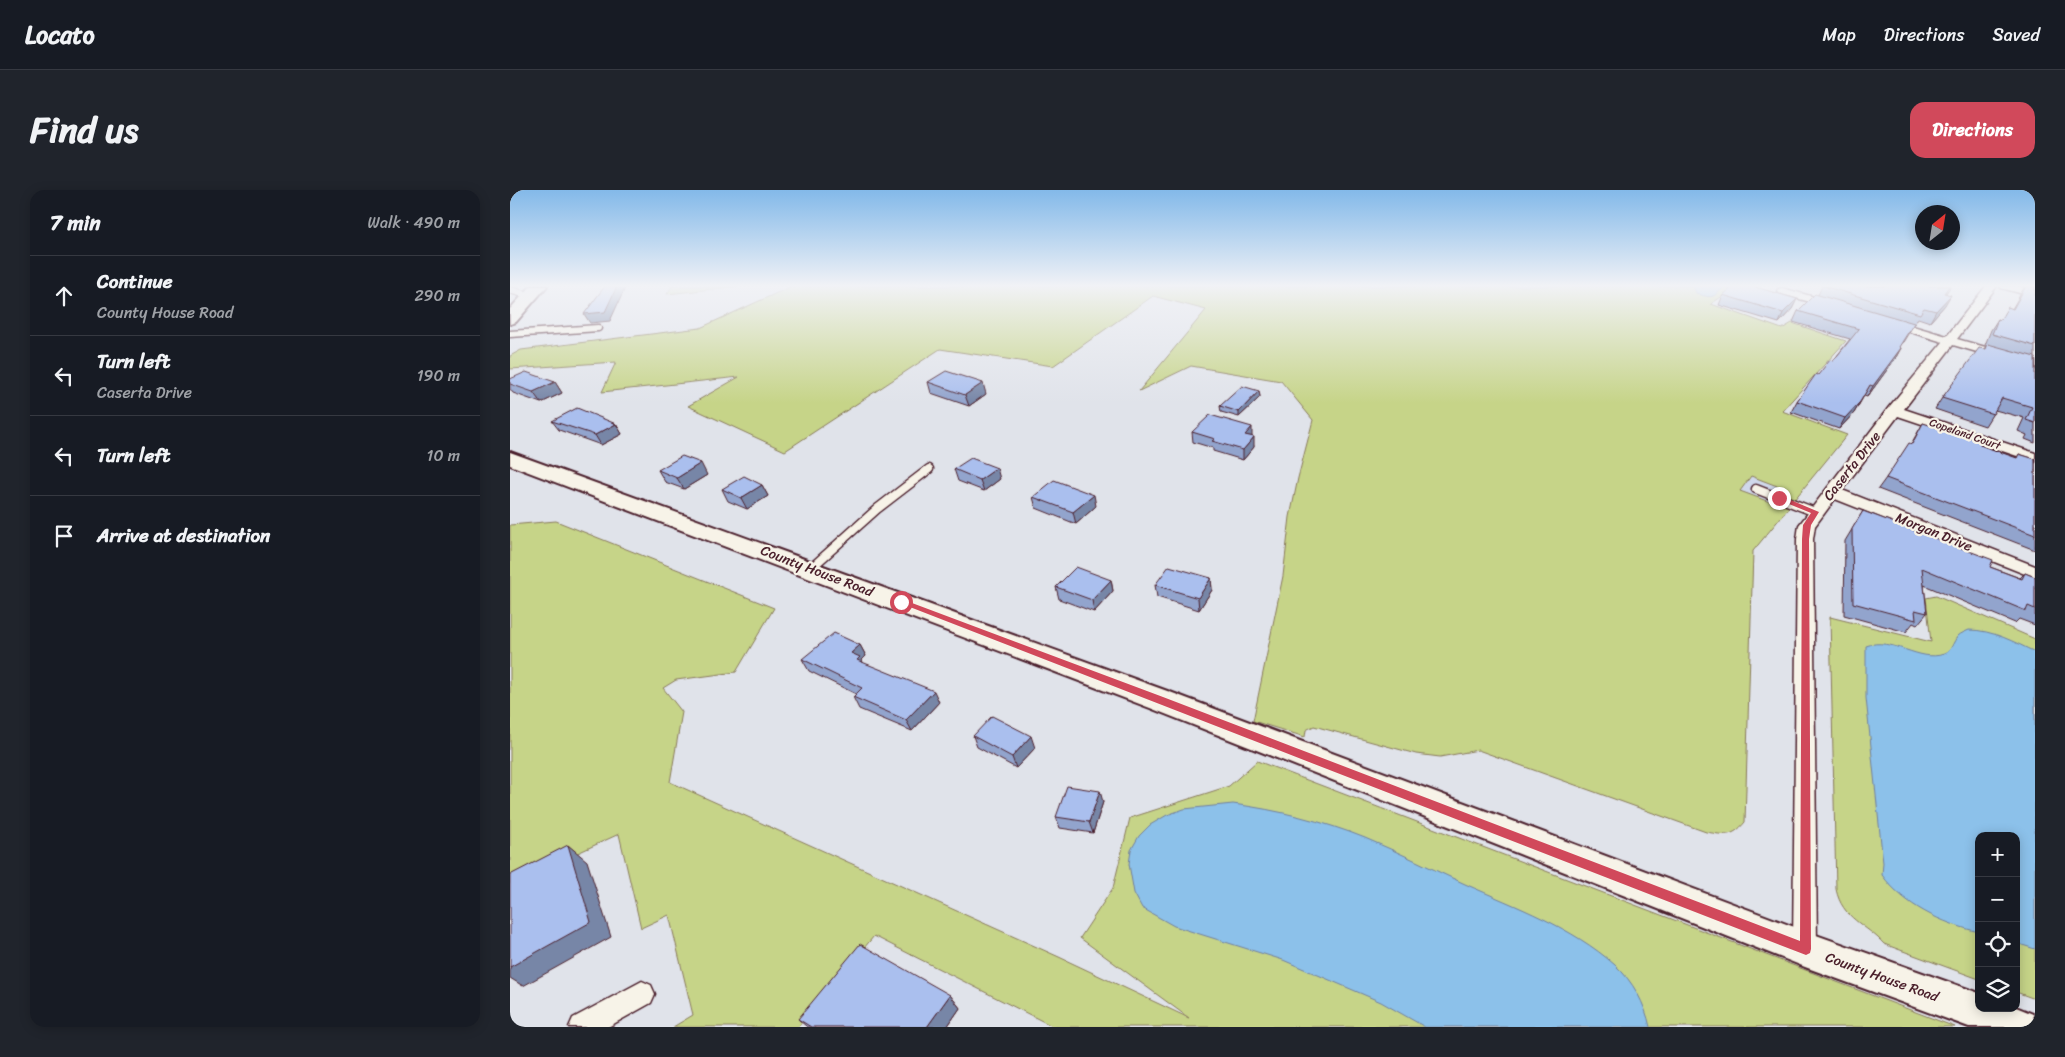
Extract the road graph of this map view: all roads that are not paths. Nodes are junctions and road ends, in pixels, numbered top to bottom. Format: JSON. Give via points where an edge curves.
{"nodes":[{"id":1,"x":1899,"y":325,"type":"edge"},
{"id":2,"x":1960,"y":325,"type":"edge"},
{"id":3,"x":598,"y":328,"type":"dead end"},
{"id":4,"x":510,"y":334,"type":"edge"},
{"id":5,"x":1949,"y":339,"type":"junction"},
{"id":6,"x":2035,"y":365,"type":"edge"},
{"id":7,"x":1894,"y":410,"type":"junction"},
{"id":8,"x":510,"y":458,"type":"edge"},
{"id":9,"x":2035,"y":458,"type":"edge"},
{"id":10,"x":929,"y":469,"type":"dead end"},
{"id":11,"x":1756,"y":489,"type":"dead end"},
{"id":12,"x":1832,"y":492,"type":"junction"},
{"id":13,"x":1816,"y":512,"type":"junction"},
{"id":14,"x":810,"y":569,"type":"junction"},
{"id":15,"x":2035,"y":572,"type":"edge"},
{"id":16,"x":1806,"y":949,"type":"junction"},
{"id":17,"x":642,"y":994,"type":"dead end"},
{"id":18,"x":582,"y":1027,"type":"edge"},
{"id":19,"x":2020,"y":1027,"type":"edge"}],
"edges":[{"from":1,"to":5,"type":"street"},
{"from":2,"to":5,"type":"street","name":"Caserta Drive"},
{"from":3,"to":4,"type":"lane"},
{"from":5,"to":6,"type":"street"},
{"from":5,"to":7,"type":"street","name":"Caserta Drive"},
{"from":7,"to":9,"type":"street","name":"Copeland Court"},
{"from":7,"to":12,"type":"street","name":"Caserta Drive"},
{"from":8,"to":14,"type":"street","name":"County House Road"},
{"from":10,"to":14,"type":"lane","via":[[877,509]]},
{"from":11,"to":13,"type":"lane"},
{"from":12,"to":13,"type":"street","name":"Caserta Drive"},
{"from":12,"to":15,"type":"street","name":"Morgan Drive"},
{"from":13,"to":16,"type":"street","name":"Caserta Drive","via":[[1807,525],[1805,539]]},
{"from":14,"to":16,"type":"street","name":"County House Road"},
{"from":16,"to":19,"type":"street","name":"County House Road"},
{"from":17,"to":18,"type":"street"}]}
